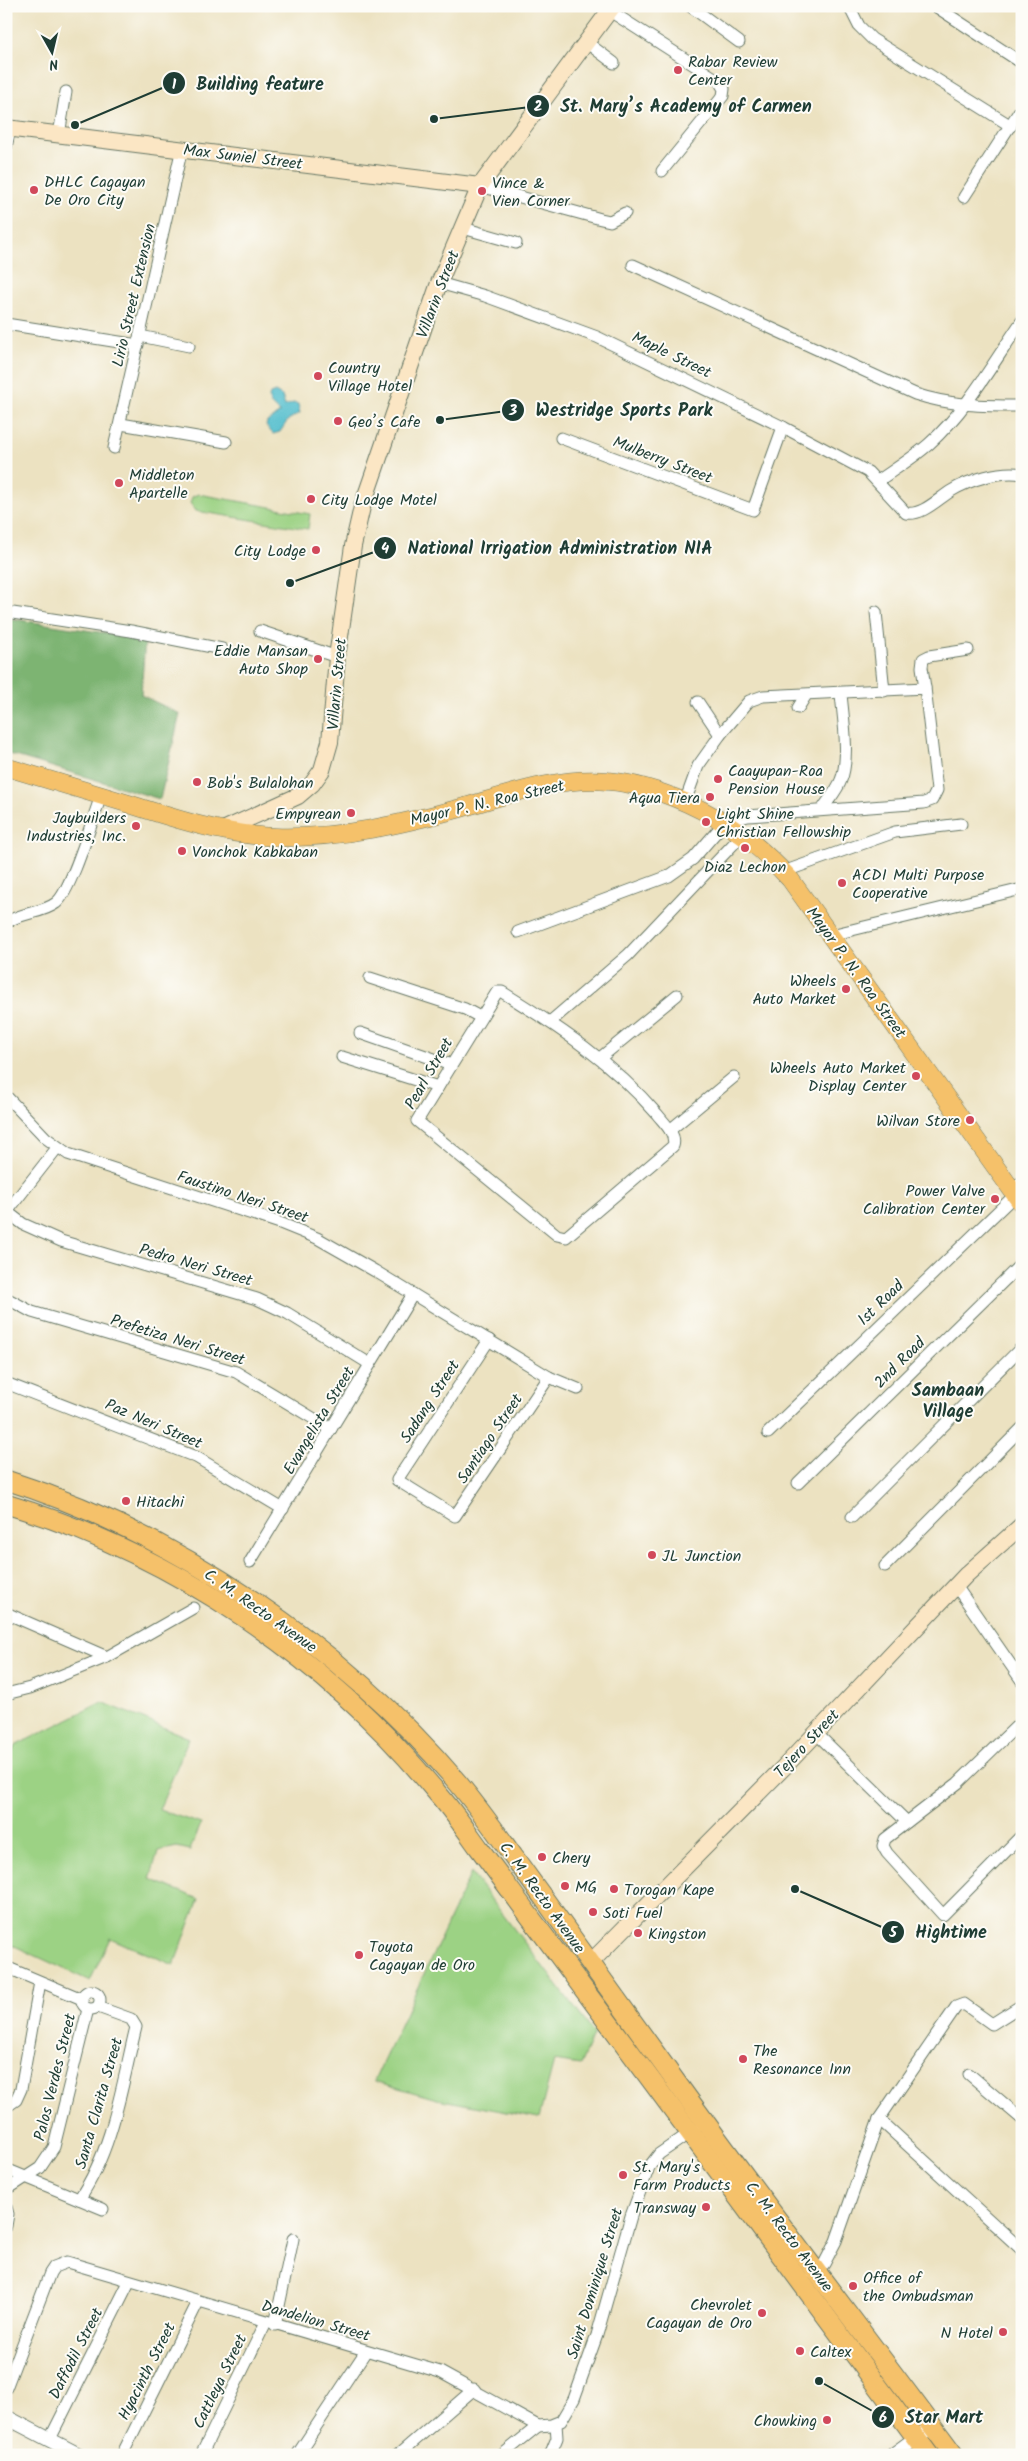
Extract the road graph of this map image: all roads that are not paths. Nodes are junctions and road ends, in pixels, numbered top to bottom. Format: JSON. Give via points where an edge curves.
{"nodes":[{"id":1,"x":690,"y":6,"type":"edge"},
{"id":2,"x":849,"y":6,"type":"edge"},
{"id":3,"x":935,"y":6,"type":"edge"},
{"id":4,"x":612,"y":9,"type":"edge"},
{"id":5,"x":586,"y":42,"type":"junction"},
{"id":6,"x":739,"y":42,"type":"dead end"},
{"id":7,"x":614,"y":63,"type":"dead end"},
{"id":8,"x":1022,"y":63,"type":"edge"},
{"id":9,"x":66,"y":92,"type":"dead end"},
{"id":10,"x":1022,"y":107,"type":"edge"},
{"id":11,"x":1011,"y":126,"type":"junction"},
{"id":12,"x":8,"y":128,"type":"edge"},
{"id":13,"x":59,"y":134,"type":"junction"},
{"id":14,"x":6,"y":147,"type":"edge"},
{"id":15,"x":182,"y":148,"type":"junction"},
{"id":16,"x":662,"y":171,"type":"dead end"},
{"id":17,"x":480,"y":186,"type":"junction"},
{"id":18,"x":964,"y":197,"type":"dead end"},
{"id":19,"x":625,"y":213,"type":"dead end"},
{"id":20,"x":463,"y":228,"type":"junction"},
{"id":21,"x":516,"y":243,"type":"dead end"},
{"id":22,"x":634,"y":265,"type":"dead end"},
{"id":23,"x":439,"y":282,"type":"junction"},
{"id":24,"x":1022,"y":320,"type":"edge"},
{"id":25,"x":6,"y":324,"type":"edge"},
{"id":26,"x":139,"y":341,"type":"junction"},
{"id":27,"x":189,"y":346,"type":"dead end"},
{"id":28,"x":964,"y":406,"type":"junction"},
{"id":29,"x":1022,"y":406,"type":"edge"},
{"id":30,"x":120,"y":424,"type":"junction"},
{"id":31,"x":783,"y":427,"type":"junction"},
{"id":32,"x":561,"y":438,"type":"dead end"},
{"id":33,"x":226,"y":442,"type":"dead end"},
{"id":34,"x":114,"y":448,"type":"dead end"},
{"id":35,"x":1022,"y":474,"type":"edge"},
{"id":36,"x":878,"y":481,"type":"junction"},
{"id":37,"x":6,"y":612,"type":"edge"},
{"id":38,"x":876,"y":612,"type":"dead end"},
{"id":39,"x":260,"y":631,"type":"dead end"},
{"id":40,"x":222,"y":649,"type":"dead end"},
{"id":41,"x":968,"y":650,"type":"dead end"},
{"id":42,"x":337,"y":657,"type":"junction"},
{"id":43,"x":925,"y":688,"type":"junction"},
{"id":44,"x":884,"y":690,"type":"junction"},
{"id":45,"x":841,"y":694,"type":"junction"},
{"id":46,"x":806,"y":695,"type":"junction"},
{"id":47,"x":698,"y":702,"type":"dead end"},
{"id":48,"x":798,"y":708,"type":"dead end"},
{"id":49,"x":720,"y":735,"type":"junction"},
{"id":50,"x":6,"y":767,"type":"edge"},
{"id":51,"x":101,"y":796,"type":"junction"},
{"id":52,"x":685,"y":802,"type":"junction"},
{"id":53,"x":822,"y":810,"type":"junction"},
{"id":54,"x":725,"y":822,"type":"junction"},
{"id":55,"x":961,"y":824,"type":"dead end"},
{"id":56,"x":223,"y":830,"type":"junction"},
{"id":57,"x":743,"y":834,"type":"junction"},
{"id":58,"x":783,"y":872,"type":"junction"},
{"id":59,"x":1022,"y":889,"type":"edge"},
{"id":60,"x":9,"y":921,"type":"dead end"},
{"id":61,"x":518,"y":932,"type":"dead end"},
{"id":62,"x":831,"y":935,"type":"junction"},
{"id":63,"x":370,"y":978,"type":"dead end"},
{"id":64,"x":677,"y":995,"type":"dead end"},
{"id":65,"x":480,"y":1017,"type":"junction"},
{"id":66,"x":550,"y":1022,"type":"junction"},
{"id":67,"x":360,"y":1033,"type":"dead end"},
{"id":68,"x":342,"y":1057,"type":"dead end"},
{"id":69,"x":600,"y":1058,"type":"junction"},
{"id":70,"x":451,"y":1064,"type":"junction"},
{"id":71,"x":734,"y":1077,"type":"dead end"},
{"id":72,"x":438,"y":1087,"type":"junction"},
{"id":73,"x":6,"y":1096,"type":"edge"},
{"id":74,"x":670,"y":1130,"type":"junction"},
{"id":75,"x":58,"y":1148,"type":"junction"},
{"id":76,"x":1017,"y":1193,"type":"edge"},
{"id":77,"x":6,"y":1212,"type":"edge"},
{"id":78,"x":1022,"y":1263,"type":"edge"},
{"id":79,"x":413,"y":1294,"type":"junction"},
{"id":80,"x":6,"y":1298,"type":"edge"},
{"id":81,"x":489,"y":1340,"type":"junction"},
{"id":82,"x":1022,"y":1347,"type":"edge"},
{"id":83,"x":370,"y":1364,"type":"junction"},
{"id":84,"x":549,"y":1377,"type":"junction"},
{"id":85,"x":6,"y":1383,"type":"edge"},
{"id":86,"x":578,"y":1389,"type":"dead end"},
{"id":87,"x":1022,"y":1428,"type":"edge"},
{"id":88,"x":331,"y":1429,"type":"junction"},
{"id":89,"x":768,"y":1433,"type":"dead end"},
{"id":90,"x":6,"y":1480,"type":"edge"},
{"id":91,"x":798,"y":1482,"type":"dead end"},
{"id":92,"x":6,"y":1504,"type":"edge"},
{"id":93,"x":282,"y":1509,"type":"junction"},
{"id":94,"x":455,"y":1516,"type":"joint"},
{"id":95,"x":852,"y":1516,"type":"dead end"},
{"id":96,"x":1022,"y":1525,"type":"edge"},
{"id":97,"x":250,"y":1562,"type":"dead end"},
{"id":98,"x":885,"y":1566,"type":"dead end"},
{"id":99,"x":223,"y":1582,"type":"junction"},
{"id":100,"x":956,"y":1586,"type":"junction"},
{"id":101,"x":214,"y":1599,"type":"junction"},
{"id":102,"x":193,"y":1608,"type":"dead end"},
{"id":103,"x":6,"y":1613,"type":"edge"},
{"id":104,"x":107,"y":1657,"type":"junction"},
{"id":105,"x":1022,"y":1681,"type":"edge"},
{"id":106,"x":6,"y":1694,"type":"edge"},
{"id":107,"x":1022,"y":1721,"type":"edge"},
{"id":108,"x":815,"y":1732,"type":"junction"},
{"id":109,"x":907,"y":1822,"type":"junction"},
{"id":110,"x":498,"y":1835,"type":"junction"},
{"id":111,"x":1022,"y":1835,"type":"edge"},
{"id":112,"x":479,"y":1848,"type":"junction"},
{"id":113,"x":513,"y":1856,"type":"junction"},
{"id":114,"x":495,"y":1870,"type":"junction"},
{"id":115,"x":591,"y":1962,"type":"junction"},
{"id":116,"x":6,"y":1967,"type":"edge"},
{"id":117,"x":40,"y":1982,"type":"junction"},
{"id":118,"x":82,"y":1999,"type":"junction"},
{"id":119,"x":1022,"y":2005,"type":"edge"},
{"id":120,"x":93,"y":2008,"type":"junction"},
{"id":121,"x":969,"y":2074,"type":"dead end"},
{"id":122,"x":6,"y":2107,"type":"edge"},
{"id":123,"x":1022,"y":2119,"type":"edge"},
{"id":124,"x":879,"y":2120,"type":"junction"},
{"id":125,"x":706,"y":2122,"type":"junction"},
{"id":126,"x":689,"y":2133,"type":"junction"},
{"id":127,"x":6,"y":2169,"type":"edge"},
{"id":128,"x":27,"y":2178,"type":"junction"},
{"id":129,"x":6,"y":2190,"type":"edge"},
{"id":130,"x":78,"y":2199,"type":"junction"},
{"id":131,"x":6,"y":2207,"type":"edge"},
{"id":132,"x":103,"y":2209,"type":"dead end"},
{"id":133,"x":6,"y":2226,"type":"edge"},
{"id":134,"x":293,"y":2239,"type":"dead end"},
{"id":135,"x":1022,"y":2250,"type":"edge"},
{"id":136,"x":816,"y":2271,"type":"junction"},
{"id":137,"x":130,"y":2282,"type":"junction"},
{"id":138,"x":799,"y":2282,"type":"junction"},
{"id":139,"x":198,"y":2302,"type":"junction"},
{"id":140,"x":271,"y":2324,"type":"junction"},
{"id":141,"x":366,"y":2351,"type":"junction"},
{"id":142,"x":6,"y":2388,"type":"edge"},
{"id":143,"x":474,"y":2389,"type":"junction"},
{"id":144,"x":6,"y":2418,"type":"edge"},
{"id":145,"x":556,"y":2424,"type":"junction"},
{"id":146,"x":538,"y":2426,"type":"junction"},
{"id":147,"x":933,"y":2426,"type":"junction"},
{"id":148,"x":916,"y":2437,"type":"junction"},
{"id":149,"x":50,"y":2439,"type":"junction"},
{"id":150,"x":79,"y":2455,"type":"edge"},
{"id":151,"x":122,"y":2455,"type":"edge"},
{"id":152,"x":201,"y":2455,"type":"edge"},
{"id":153,"x":297,"y":2455,"type":"edge"},
{"id":154,"x":398,"y":2455,"type":"edge"},
{"id":155,"x":502,"y":2455,"type":"edge"},
{"id":156,"x":550,"y":2455,"type":"edge"},
{"id":157,"x":893,"y":2455,"type":"edge"},
{"id":158,"x":929,"y":2455,"type":"edge"},
{"id":159,"x":954,"y":2455,"type":"edge"}],
"edges":[{"from":1,"to":6,"type":"street"},
{"from":2,"to":11,"type":"street","via":[[859,26],[872,39]]},
{"from":3,"to":8,"type":"street"},
{"from":4,"to":5,"type":"main road","name":"Villarin Street"},
{"from":4,"to":16,"type":"street","via":[[719,81],[724,89],[723,96]]},
{"from":5,"to":7,"type":"street"},
{"from":5,"to":17,"type":"main road","name":"Villarin Street"},
{"from":9,"to":13,"type":"street"},
{"from":10,"to":11,"type":"street"},
{"from":11,"to":18,"type":"street"},
{"from":12,"to":13,"type":"main road","name":"Max Suniel Street"},
{"from":12,"to":14,"type":"street"},
{"from":13,"to":15,"type":"main road","name":"Max Suniel Street"},
{"from":15,"to":17,"type":"main road","name":"Max Suniel Street"},
{"from":15,"to":26,"type":"street","name":"Lirio Street Extension"},
{"from":17,"to":19,"type":"street","via":[[601,220],[610,221]]},
{"from":17,"to":20,"type":"main road","name":"Villarin Street"},
{"from":20,"to":21,"type":"street"},
{"from":20,"to":23,"type":"main road","name":"Villarin Street"},
{"from":22,"to":28,"type":"street","via":[[915,394]]},
{"from":23,"to":31,"type":"street","name":"Maple Street","via":[[597,337]]},
{"from":23,"to":42,"type":"main road","name":"Villarin Street","via":[[362,507]]},
{"from":24,"to":28,"type":"street"},
{"from":25,"to":26,"type":"street"},
{"from":26,"to":27,"type":"street"},
{"from":26,"to":30,"type":"street","name":"Lirio Street Extension"},
{"from":28,"to":29,"type":"street"},
{"from":28,"to":36,"type":"street","via":[[928,444]]},
{"from":30,"to":33,"type":"street"},
{"from":30,"to":34,"type":"street","name":"Lirio Street Extension"},
{"from":31,"to":32,"type":"street","name":"Mulberry Street","via":[[753,510]]},
{"from":31,"to":36,"type":"street","name":"Maple Street","via":[[854,464]]},
{"from":35,"to":36,"type":"street","name":"Maple Street","via":[[1000,474],[968,483],[912,514],[902,511]]},
{"from":37,"to":40,"type":"street"},
{"from":38,"to":44,"type":"street"},
{"from":39,"to":42,"type":"street"},
{"from":41,"to":43,"type":"street","via":[[929,656],[924,660]]},
{"from":42,"to":56,"type":"main road","name":"Villarin Street","via":[[330,742],[318,776],[298,796]]},
{"from":43,"to":44,"type":"street"},
{"from":43,"to":53,"type":"street","via":[[935,797],[924,803]]},
{"from":44,"to":45,"type":"street"},
{"from":45,"to":46,"type":"street"},
{"from":45,"to":53,"type":"street","via":[[843,772]]},
{"from":46,"to":48,"type":"street"},
{"from":46,"to":49,"type":"street","via":[[763,696],[749,701]]},
{"from":47,"to":49,"type":"street"},
{"from":49,"to":52,"type":"street","via":[[698,766]]},
{"from":50,"to":51,"type":"main road","name":"Mayor P. N. Roa Street"},
{"from":51,"to":56,"type":"main road","name":"Mayor P. N. Roa Street"},
{"from":51,"to":60,"type":"street","via":[[64,895],[48,908]]},
{"from":52,"to":54,"type":"main road","name":"Mayor P. N. Roa Street"},
{"from":52,"to":56,"type":"main road","name":"Mayor P. N. Roa Street","via":[[638,785],[607,780],[584,781],[527,790],[412,820],[332,834],[276,837]]},
{"from":53,"to":54,"type":"street","via":[[748,816]]},
{"from":54,"to":57,"type":"main road","name":"Mayor P. N. Roa Street"},
{"from":54,"to":61,"type":"street","via":[[693,859],[669,876]]},
{"from":55,"to":58,"type":"street","via":[[895,832]]},
{"from":57,"to":58,"type":"main road","name":"Mayor P. N. Roa Street"},
{"from":57,"to":66,"type":"street","via":[[628,955]]},
{"from":58,"to":62,"type":"main road","name":"Mayor P. N. Roa Street"},
{"from":59,"to":62,"type":"street"},
{"from":62,"to":76,"type":"main road","name":"Mayor P. N. Roa Street"},
{"from":63,"to":65,"type":"street","via":[[465,1008]]},
{"from":64,"to":69,"type":"street"},
{"from":65,"to":66,"type":"street","name":"Pearl Street","via":[[497,992],[502,992]]},
{"from":65,"to":70,"type":"street","name":"Pearl Street"},
{"from":66,"to":69,"type":"street","name":"Pearl Street"},
{"from":67,"to":70,"type":"street"},
{"from":68,"to":72,"type":"street"},
{"from":69,"to":74,"type":"street","name":"Pearl Street","via":[[635,1088]]},
{"from":70,"to":72,"type":"street","name":"Pearl Street"},
{"from":71,"to":74,"type":"street"},
{"from":72,"to":74,"type":"street","name":"Pearl Street","via":[[417,1118],[418,1124],[561,1237],[566,1237],[674,1146]]},
{"from":73,"to":75,"type":"street","name":"Faustino Neri Street"},
{"from":75,"to":77,"type":"street"},
{"from":75,"to":79,"type":"street","name":"Faustino Neri Street","via":[[81,1160],[280,1223],[324,1242]]},
{"from":76,"to":89,"type":"street","name":"1st Road"},
{"from":77,"to":83,"type":"street","name":"Pedro Neri Street","via":[[23,1224],[60,1241],[257,1299],[287,1313]]},
{"from":78,"to":91,"type":"street","name":"2nd Road"},
{"from":79,"to":81,"type":"street","name":"Faustino Neri Street"},
{"from":79,"to":83,"type":"street","name":"Evangelista Street"},
{"from":80,"to":88,"type":"street","name":"Prefetiza Neri Street","via":[[32,1312],[236,1372]]},
{"from":81,"to":84,"type":"street","name":"Faustino Neri Street"},
{"from":81,"to":94,"type":"street","name":"Sadang Street","via":[[397,1480]]},
{"from":82,"to":95,"type":"street"},
{"from":83,"to":88,"type":"street","name":"Evangelista Street"},
{"from":84,"to":86,"type":"street","name":"Faustino Neri Street"},
{"from":84,"to":94,"type":"street","name":"Santiago Street"},
{"from":85,"to":93,"type":"street","name":"Paz Neri Street","via":[[196,1457]]},
{"from":87,"to":98,"type":"street"},
{"from":88,"to":93,"type":"street","name":"Evangelista Street"},
{"from":90,"to":99,"type":"highway","name":"C. M. Recto Avenue","via":[[112,1521],[175,1552]]},
{"from":92,"to":101,"type":"highway","name":"C. M. Recto Avenue","via":[[74,1528],[148,1561]]},
{"from":93,"to":97,"type":"street","name":"Evangelista Street"},
{"from":96,"to":100,"type":"main road","name":"Tejero Street"},
{"from":99,"to":101,"type":"highway"},
{"from":99,"to":110,"type":"highway","name":"C. M. Recto Avenue","via":[[284,1623],[348,1674],[398,1720],[459,1785]]},
{"from":100,"to":105,"type":"street"},
{"from":100,"to":108,"type":"main road","name":"Tejero Street"},
{"from":101,"to":112,"type":"highway","name":"C. M. Recto Avenue","via":[[280,1642],[357,1707],[438,1793]]},
{"from":102,"to":104,"type":"street"},
{"from":103,"to":104,"type":"street"},
{"from":104,"to":106,"type":"street","via":[[30,1688]]},
{"from":107,"to":109,"type":"street","via":[[958,1783]]},
{"from":108,"to":109,"type":"street"},
{"from":108,"to":115,"type":"main road","name":"Tejero Street"},
{"from":109,"to":111,"type":"street","via":[[885,1839],[884,1850],[943,1915]]},
{"from":110,"to":112,"type":"highway"},
{"from":110,"to":113,"type":"highway","name":"C. M. Recto Avenue"},
{"from":112,"to":114,"type":"highway","name":"C. M. Recto Avenue"},
{"from":113,"to":114,"type":"highway"},
{"from":113,"to":115,"type":"highway","name":"C. M. Recto Avenue"},
{"from":114,"to":126,"type":"highway","name":"C. M. Recto Avenue"},
{"from":115,"to":125,"type":"highway","name":"C. M. Recto Avenue"},
{"from":116,"to":117,"type":"street"},
{"from":117,"to":118,"type":"street"},
{"from":117,"to":122,"type":"street","via":[[21,2089],[16,2100]]},
{"from":118,"to":120,"type":"street","via":[[84,2006]]},
{"from":118,"to":120,"type":"street","via":[[86,1992],[95,1991],[100,1998]]},
{"from":119,"to":124,"type":"street","via":[[992,2024],[964,2004],[956,2007]]},
{"from":120,"to":128,"type":"street","name":"Palos Verdes Street","via":[[54,2146],[40,2168]]},
{"from":120,"to":130,"type":"street","name":"Santa Clarita Street","via":[[131,2019],[136,2027],[106,2145],[92,2180]]},
{"from":121,"to":123,"type":"street"},
{"from":124,"to":135,"type":"street"},
{"from":124,"to":136,"type":"street","via":[[836,2241],[824,2264]]},
{"from":125,"to":126,"type":"street","name":"Saint Dominique Street"},
{"from":125,"to":136,"type":"highway","name":"C. M. Recto Avenue"},
{"from":126,"to":138,"type":"highway","name":"C. M. Recto Avenue"},
{"from":126,"to":145,"type":"street","name":"Saint Dominique Street","via":[[659,2154],[649,2167],[582,2379],[567,2414]]},
{"from":127,"to":128,"type":"street"},
{"from":128,"to":129,"type":"street","name":"Palos Verdes Street"},
{"from":128,"to":130,"type":"street"},
{"from":130,"to":132,"type":"street"},
{"from":131,"to":133,"type":"street"},
{"from":134,"to":140,"type":"street","name":"Cattleya Street"},
{"from":136,"to":138,"type":"street"},
{"from":136,"to":147,"type":"highway","name":"C. M. Recto Avenue"},
{"from":137,"to":139,"type":"street","name":"Dandelion Street"},
{"from":137,"to":142,"type":"street","name":"Dandelion Street","via":[[71,2263],[60,2264],[50,2273]]},
{"from":137,"to":149,"type":"street","name":"Daffodil Street"},
{"from":138,"to":148,"type":"highway","name":"C. M. Recto Avenue"},
{"from":139,"to":140,"type":"street","name":"Dandelion Street"},
{"from":139,"to":151,"type":"street","name":"Hyacinth Street"},
{"from":140,"to":141,"type":"street","name":"Dandelion Street"},
{"from":140,"to":152,"type":"street","name":"Cattleya Street"},
{"from":141,"to":143,"type":"street","name":"Dandelion Street","via":[[440,2372]]},
{"from":141,"to":153,"type":"street"},
{"from":143,"to":146,"type":"street","name":"Dandelion Street"},
{"from":143,"to":154,"type":"street"},
{"from":144,"to":149,"type":"street"},
{"from":145,"to":146,"type":"street"},
{"from":145,"to":156,"type":"street","via":[[557,2438]]},
{"from":146,"to":155,"type":"street"},
{"from":147,"to":148,"type":"street"},
{"from":147,"to":159,"type":"highway","name":"C. M. Recto Avenue"},
{"from":148,"to":157,"type":"street"},
{"from":148,"to":158,"type":"highway","name":"C. M. Recto Avenue"},
{"from":149,"to":150,"type":"street"}]}
